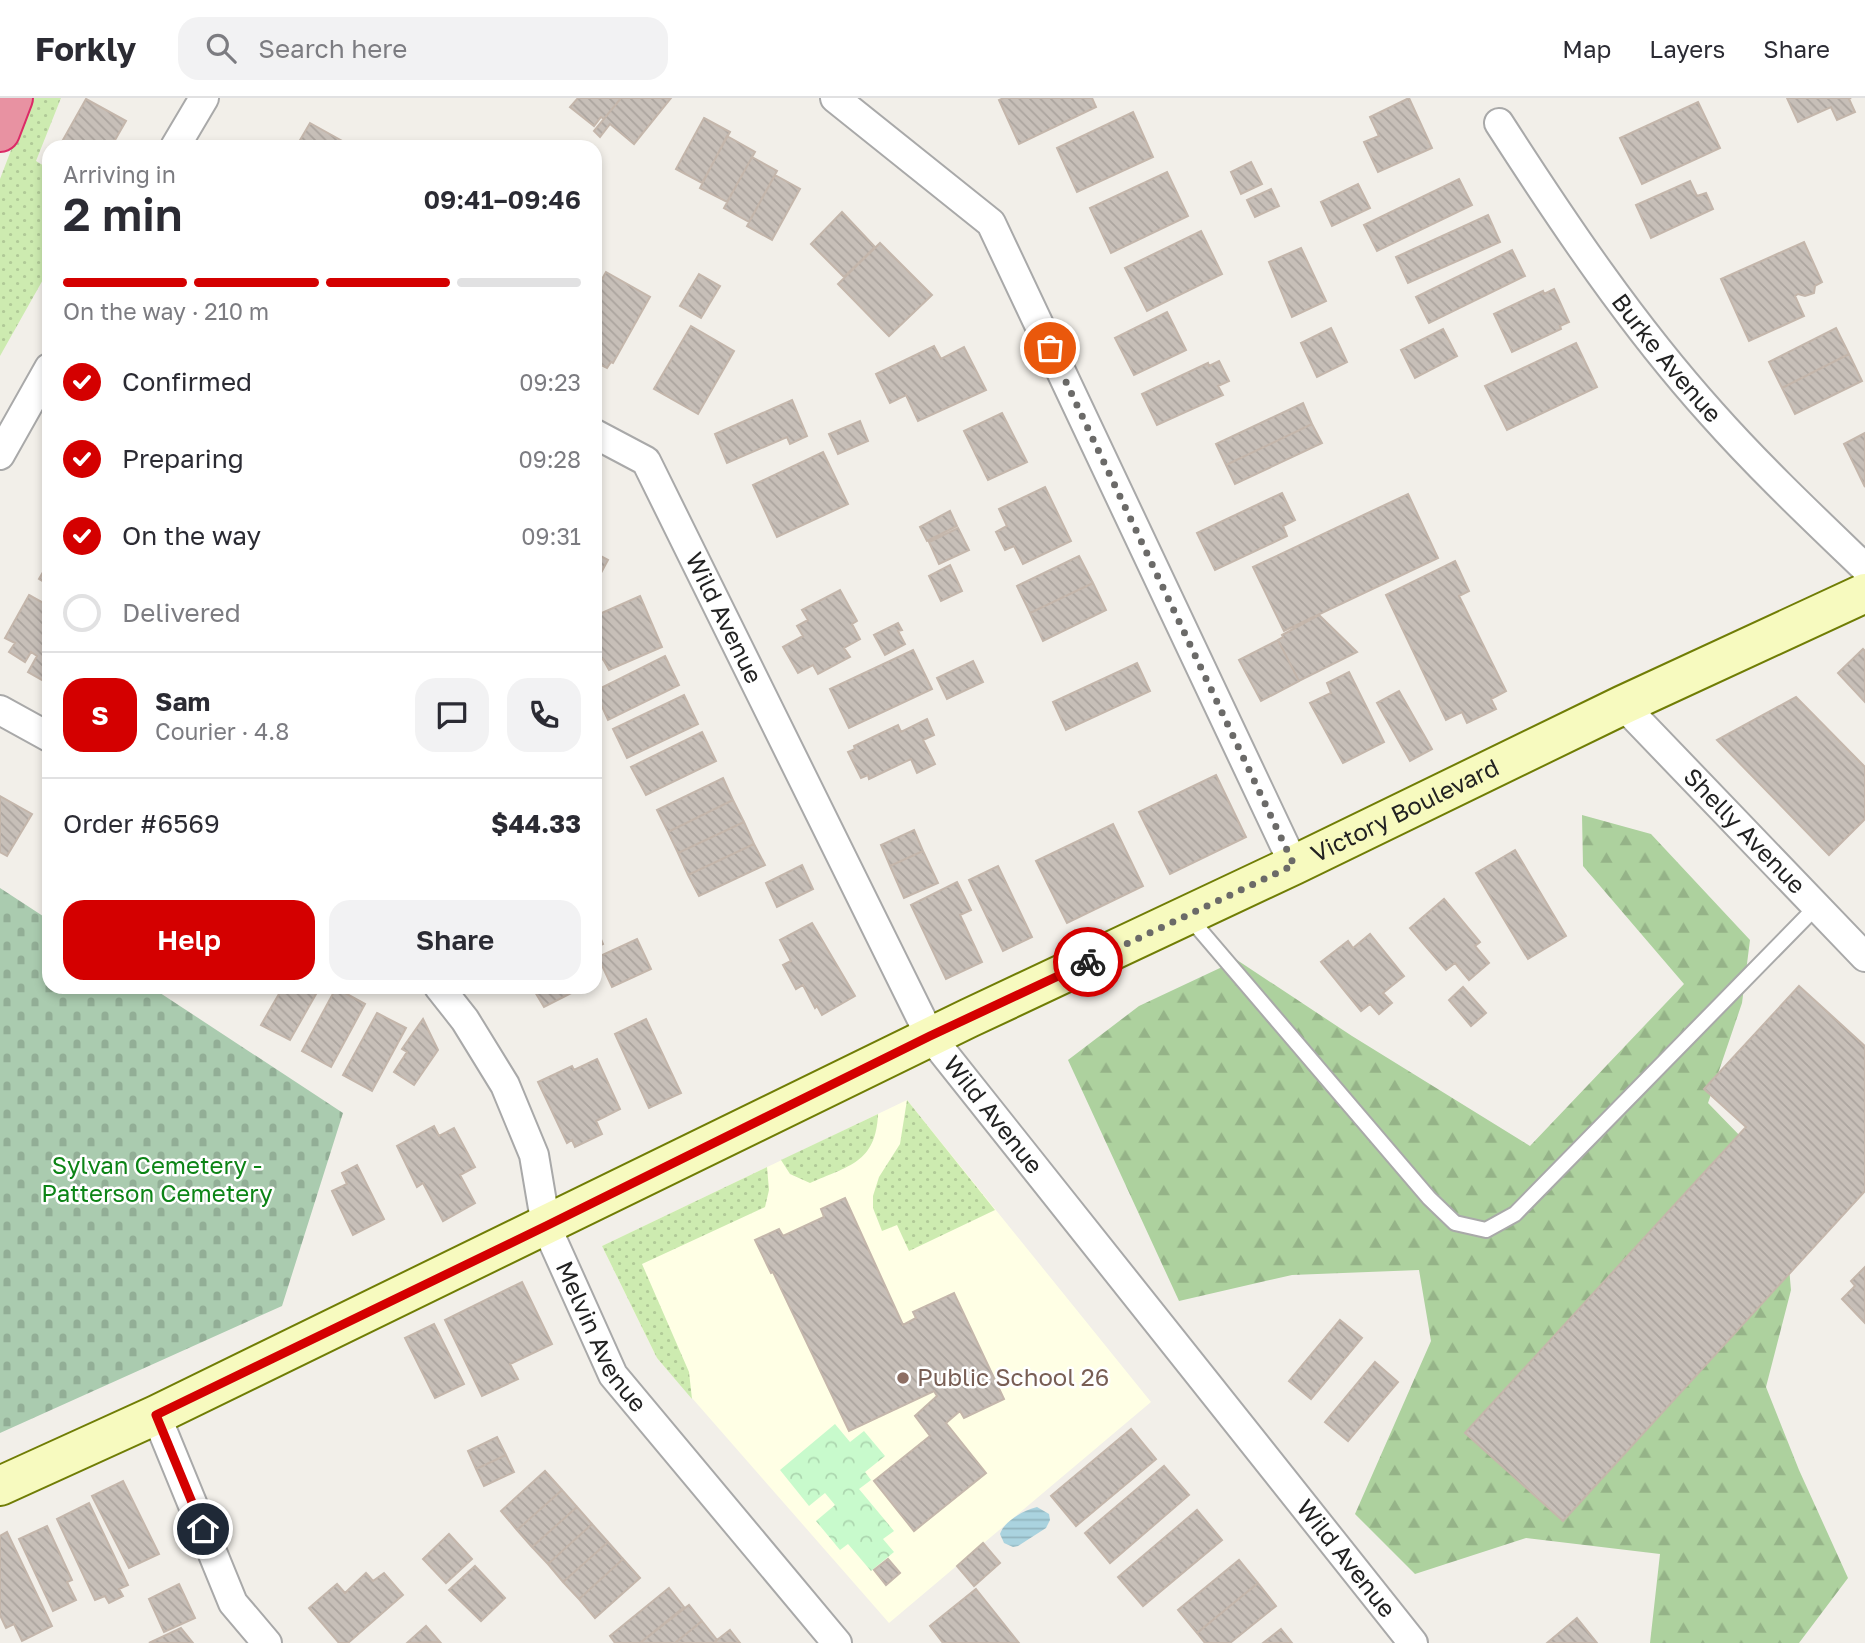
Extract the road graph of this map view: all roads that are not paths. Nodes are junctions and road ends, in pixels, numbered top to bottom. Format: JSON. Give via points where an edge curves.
{"nodes":[{"id":1,"x":13,"y":98,"type":"edge"},
{"id":2,"x":204,"y":98,"type":"edge"},
{"id":3,"x":835,"y":98,"type":"edge"},
{"id":4,"x":1499,"y":123,"type":"dead end"},
{"id":5,"x":0,"y":132,"type":"edge"},
{"id":6,"x":179,"y":140,"type":"edge"},
{"id":7,"x":42,"y":380,"type":"edge"},
{"id":8,"x":602,"y":438,"type":"edge"},
{"id":9,"x":0,"y":455,"type":"edge"},
{"id":10,"x":1865,"y":568,"type":"edge"},
{"id":11,"x":1865,"y":593,"type":"edge"},
{"id":12,"x":1623,"y":705,"type":"junction"},
{"id":13,"x":0,"y":710,"type":"edge"},
{"id":14,"x":42,"y":733,"type":"edge"},
{"id":15,"x":1294,"y":865,"type":"junction"},
{"id":16,"x":1816,"y":906,"type":"junction"},
{"id":17,"x":1187,"y":915,"type":"junction"},
{"id":18,"x":1865,"y":957,"type":"edge"},
{"id":19,"x":445,"y":994,"type":"edge"},
{"id":20,"x":930,"y":1036,"type":"junction"},
{"id":21,"x":546,"y":1226,"type":"junction"},
{"id":22,"x":156,"y":1415,"type":"junction"},
{"id":23,"x":0,"y":1486,"type":"edge"},
{"id":24,"x":267,"y":1643,"type":"edge"},
{"id":25,"x":838,"y":1643,"type":"edge"},
{"id":26,"x":1413,"y":1643,"type":"edge"}],
"edges":[{"from":1,"to":5,"type":"highway"},
{"from":2,"to":6,"type":"street"},
{"from":3,"to":15,"type":"street","via":[[991,223]]},
{"from":4,"to":10,"type":"street","name":"Burke Avenue","via":[[1567,229],[1636,323],[1711,413]]},
{"from":7,"to":9,"type":"street"},
{"from":8,"to":20,"type":"street","name":"Wild Avenue","via":[[646,461]]},
{"from":11,"to":12,"type":"main road","name":"Victory Boulevard"},
{"from":12,"to":15,"type":"main road","name":"Victory Boulevard"},
{"from":12,"to":16,"type":"street","name":"Shelly Avenue"},
{"from":13,"to":14,"type":"street"},
{"from":15,"to":17,"type":"main road","name":"Victory Boulevard"},
{"from":16,"to":17,"type":"lane","via":[[1515,1214],[1486,1230],[1455,1223],[1429,1198]]},
{"from":16,"to":18,"type":"street","name":"Shelly Avenue"},
{"from":17,"to":20,"type":"main road","name":"Victory Boulevard"},
{"from":19,"to":21,"type":"street","name":"Melvin Avenue","via":[[505,1085],[534,1155]]},
{"from":20,"to":21,"type":"main road","name":"Victory Boulevard"},
{"from":20,"to":26,"type":"street","name":"Wild Avenue"},
{"from":21,"to":22,"type":"main road","name":"Victory Boulevard"},
{"from":21,"to":25,"type":"street","name":"Melvin Avenue","via":[[614,1375]]},
{"from":22,"to":23,"type":"main road","name":"Victory Boulevard"},
{"from":22,"to":24,"type":"street","via":[[233,1603]]}]}
